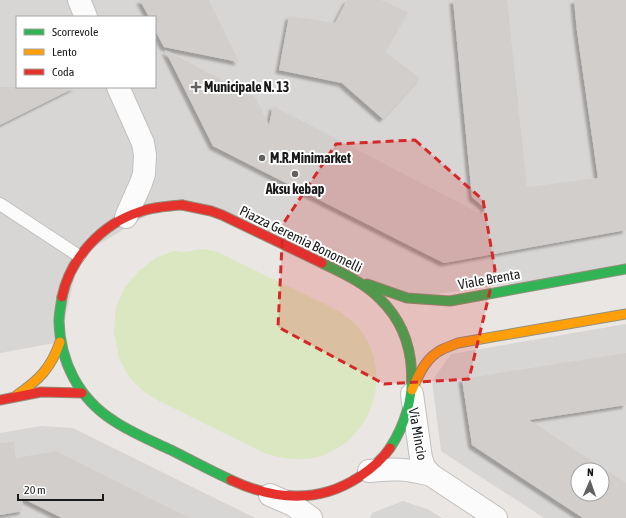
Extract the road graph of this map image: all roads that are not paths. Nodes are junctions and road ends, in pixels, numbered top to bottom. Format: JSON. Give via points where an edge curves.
{"nodes":[{"id":1,"x":79,"y":0,"type":"edge"},
{"id":2,"x":86,"y":16,"type":"edge"},
{"id":3,"x":118,"y":88,"type":"edge"},
{"id":4,"x":0,"y":204,"type":"edge"},
{"id":5,"x":126,"y":217,"type":"junction"},
{"id":6,"x":79,"y":256,"type":"junction"},
{"id":7,"x":626,"y":269,"type":"edge"},
{"id":8,"x":358,"y":281,"type":"junction"},
{"id":9,"x":626,"y":314,"type":"edge"},
{"id":10,"x":60,"y":342,"type":"junction"},
{"id":11,"x":412,"y":391,"type":"junction"},
{"id":12,"x":82,"y":393,"type":"junction"},
{"id":13,"x":13,"y":397,"type":"junction"},
{"id":14,"x":0,"y":400,"type":"edge"},
{"id":15,"x":369,"y":471,"type":"junction"},
{"id":16,"x":431,"y":475,"type":"junction"},
{"id":17,"x":265,"y":493,"type":"junction"},
{"id":18,"x":311,"y":518,"type":"edge"},
{"id":19,"x":496,"y":518,"type":"edge"}],
"edges":[{"from":1,"to":2,"type":"street"},
{"from":3,"to":5,"type":"street","via":[[143,143],[145,155],[144,174]]},
{"from":4,"to":6,"type":"lane"},
{"from":5,"to":6,"type":"street","name":"Piazza Geremia Bonomelli","via":[[103,231]]},
{"from":5,"to":8,"type":"street","name":"Piazza Geremia Bonomelli","via":[[163,206],[182,205],[211,211]]},
{"from":6,"to":10,"type":"street","name":"Piazza Geremia Bonomelli","via":[[62,294]]},
{"from":7,"to":8,"type":"street","name":"Viale Brenta","via":[[450,301],[408,298]]},
{"from":8,"to":11,"type":"street","name":"Piazza Geremia Bonomelli","via":[[380,299],[400,328],[410,356]]},
{"from":9,"to":11,"type":"street","via":[[458,344],[440,350],[421,370]]},
{"from":10,"to":12,"type":"street","name":"Piazza Geremia Bonomelli","via":[[72,377]]},
{"from":10,"to":13,"type":"street","via":[[54,359],[42,376]]},
{"from":11,"to":15,"type":"street","name":"Piazza Geremia Bonomelli","via":[[402,428],[386,453]]},
{"from":11,"to":16,"type":"street","name":"Via Mincio","via":[[420,458]]},
{"from":12,"to":13,"type":"street","via":[[41,392]]},
{"from":12,"to":17,"type":"street","name":"Piazza Geremia Bonomelli","via":[[97,410],[127,429],[245,486]]},
{"from":13,"to":14,"type":"street"},
{"from":15,"to":16,"type":"street","name":"Via Mincio","via":[[389,468]]},
{"from":15,"to":17,"type":"street","name":"Piazza Geremia Bonomelli","via":[[324,494],[284,497]]},
{"from":16,"to":19,"type":"street","name":"Via Mincio"},
{"from":17,"to":18,"type":"street","via":[[293,505]]}]}
